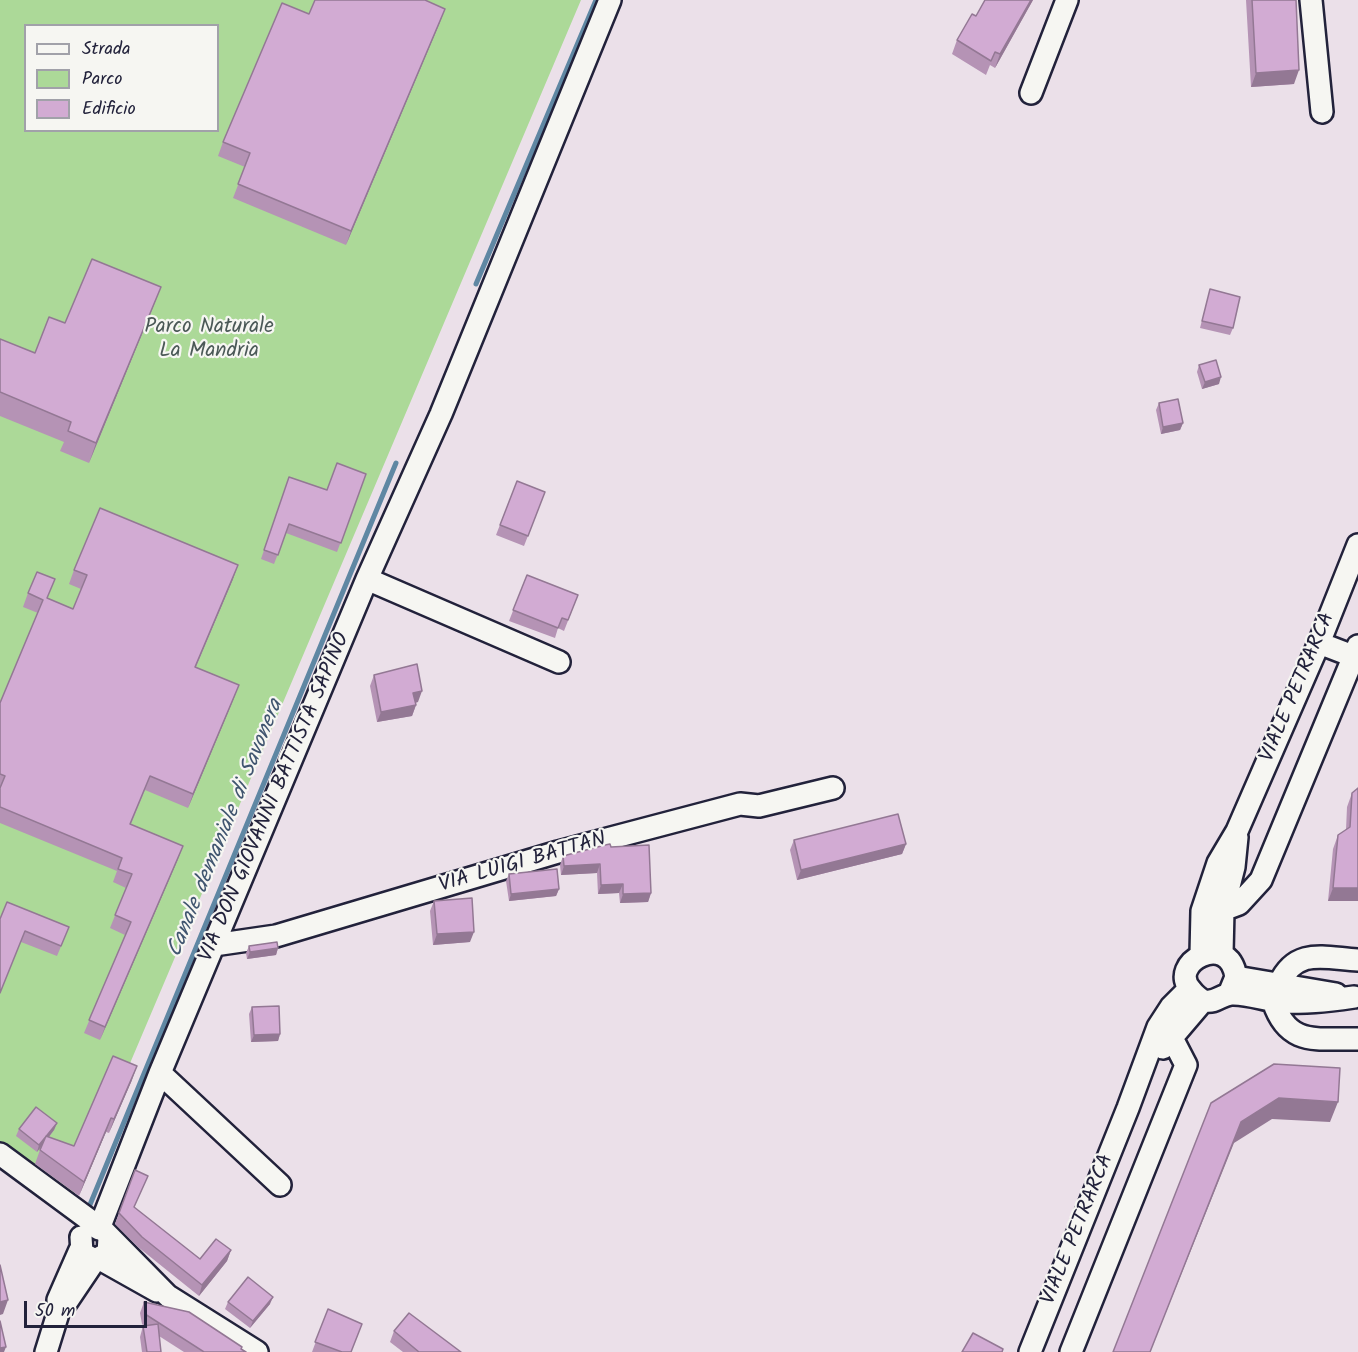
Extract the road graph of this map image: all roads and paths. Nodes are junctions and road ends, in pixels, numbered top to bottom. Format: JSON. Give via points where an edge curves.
{"nodes":[{"id":1,"x":610,"y":0,"type":"edge"},
{"id":2,"x":1067,"y":0,"type":"edge"},
{"id":3,"x":1311,"y":0,"type":"edge"},
{"id":4,"x":1031,"y":93,"type":"dead end"},
{"id":5,"x":1322,"y":112,"type":"dead end"},
{"id":6,"x":1358,"y":545,"type":"edge"},
{"id":7,"x":367,"y":579,"type":"junction"},
{"id":8,"x":1319,"y":643,"type":"junction"},
{"id":9,"x":1357,"y":654,"type":"edge"},
{"id":10,"x":560,"y":662,"type":"dead end"},
{"id":11,"x":833,"y":788,"type":"dead end"},
{"id":12,"x":1237,"y":831,"type":"junction"},
{"id":13,"x":1222,"y":910,"type":"junction"},
{"id":14,"x":214,"y":945,"type":"junction"},
{"id":15,"x":1211,"y":954,"type":"junction"},
{"id":16,"x":1358,"y":960,"type":"edge"},
{"id":17,"x":1233,"y":986,"type":"junction"},
{"id":18,"x":1276,"y":992,"type":"junction"},
{"id":19,"x":1196,"y":995,"type":"junction"},
{"id":20,"x":1356,"y":997,"type":"edge"},
{"id":21,"x":1171,"y":1036,"type":"junction"},
{"id":22,"x":1358,"y":1039,"type":"edge"},
{"id":23,"x":162,"y":1067,"type":"junction"},
{"id":24,"x":1128,"y":1108,"type":"junction"},
{"id":25,"x":0,"y":1154,"type":"edge"},
{"id":26,"x":280,"y":1185,"type":"dead end"},
{"id":27,"x":41,"y":1187,"type":"junction"},
{"id":28,"x":104,"y":1233,"type":"junction"},
{"id":29,"x":89,"y":1253,"type":"junction"},
{"id":30,"x":168,"y":1296,"type":"junction"},
{"id":31,"x":46,"y":1352,"type":"edge"},
{"id":32,"x":257,"y":1352,"type":"edge"},
{"id":33,"x":1030,"y":1352,"type":"edge"},
{"id":34,"x":1071,"y":1352,"type":"edge"}],
"edges":[{"from":1,"to":7,"type":"street","name":"VIA DON GIOVANNI BATTISTA SAPINO","via":[[491,290],[439,389],[434,415],[413,450],[387,534]]},
{"from":2,"to":4,"type":"street"},
{"from":3,"to":5,"type":"street"},
{"from":6,"to":8,"type":"street","name":"VIALE PETRARCA"},
{"from":7,"to":10,"type":"street"},
{"from":7,"to":14,"type":"street","name":"VIA DON GIOVANNI BATTISTA SAPINO"},
{"from":8,"to":9,"type":"street"},
{"from":8,"to":12,"type":"street","name":"VIALE PETRARCA"},
{"from":9,"to":13,"type":"street","via":[[1261,880],[1239,904]]},
{"from":11,"to":14,"type":"street","name":"VIA LUIGI BATTAN","via":[[759,806],[740,804],[558,852],[276,936]]},
{"from":12,"to":13,"type":"street","name":"VIALE PETRARCA","via":[[1234,867]]},
{"from":12,"to":15,"type":"street","name":"VIALE PETRARCA","via":[[1218,863],[1202,911]]},
{"from":13,"to":15,"type":"street","name":"VIALE PETRARCA"},
{"from":14,"to":23,"type":"street","name":"VIA DON GIOVANNI BATTISTA SAPINO"},
{"from":15,"to":17,"type":"street","via":[[1230,961]]},
{"from":15,"to":19,"type":"street","via":[[1188,967],[1186,976]]},
{"from":16,"to":18,"type":"street","via":[[1295,961],[1285,971]]},
{"from":17,"to":18,"type":"street"},
{"from":17,"to":19,"type":"street","via":[[1216,1002]]},
{"from":18,"to":20,"type":"street","via":[[1311,1004]]},
{"from":18,"to":22,"type":"street","via":[[1279,1020],[1291,1032],[1306,1037]]},
{"from":19,"to":21,"type":"street","name":"VIALE PETRARCA"},
{"from":19,"to":24,"type":"street","name":"VIALE PETRARCA","via":[[1171,1007],[1158,1027]]},
{"from":21,"to":24,"type":"street","name":"VIALE PETRARCA"},
{"from":21,"to":34,"type":"street","via":[[1186,1065]]},
{"from":23,"to":26,"type":"street"},
{"from":23,"to":28,"type":"street","name":"VIA DON GIOVANNI BATTISTA SAPINO"},
{"from":24,"to":33,"type":"street","name":"VIALE PETRARCA"},
{"from":25,"to":27,"type":"street"},
{"from":27,"to":28,"type":"street","via":[[51,1190]]},
{"from":27,"to":29,"type":"street"},
{"from":28,"to":29,"type":"street","name":"VIA DON GIOVANNI BATTISTA SAPINO","via":[[108,1253]]},
{"from":28,"to":29,"type":"street","via":[[84,1233]]},
{"from":28,"to":30,"type":"street"},
{"from":29,"to":30,"type":"street"},
{"from":29,"to":31,"type":"street","via":[[68,1302],[60,1307]]},
{"from":30,"to":32,"type":"street"}]}
